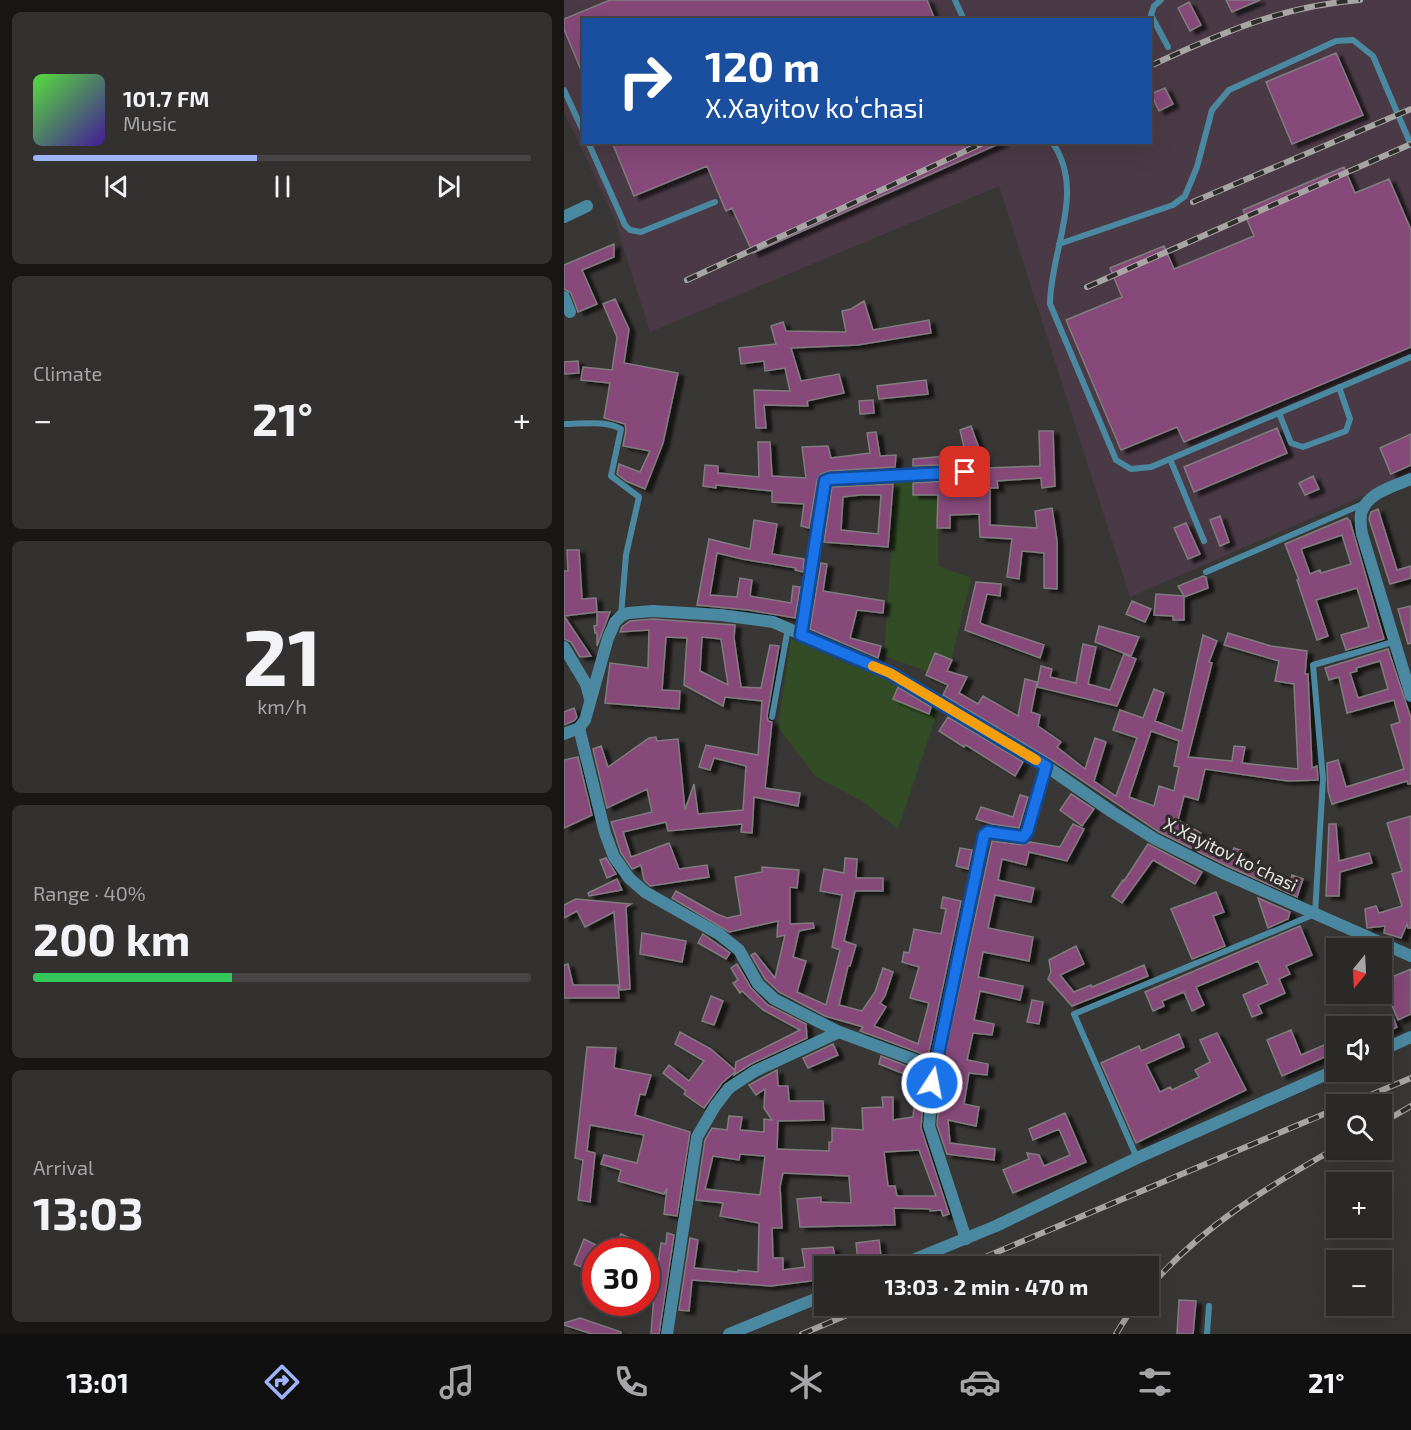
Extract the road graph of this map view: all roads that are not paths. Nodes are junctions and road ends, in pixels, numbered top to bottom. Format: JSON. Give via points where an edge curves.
{"nodes":[{"id":1,"x":955,"y":0,"type":"edge"},
{"id":2,"x":1161,"y":0,"type":"edge"},
{"id":3,"x":963,"y":18,"type":"edge"},
{"id":4,"x":1168,"y":47,"type":"dead end"},
{"id":5,"x":564,"y":90,"type":"edge"},
{"id":6,"x":582,"y":129,"type":"edge"},
{"id":7,"x":589,"y":144,"type":"edge"},
{"id":8,"x":1053,"y":144,"type":"edge"},
{"id":9,"x":1411,"y":145,"type":"edge"},
{"id":10,"x":715,"y":202,"type":"dead end"},
{"id":11,"x":587,"y":206,"type":"dead end"},
{"id":12,"x":564,"y":217,"type":"edge"},
{"id":13,"x":1059,"y":244,"type":"junction"},
{"id":14,"x":564,"y":297,"type":"edge"},
{"id":15,"x":570,"y":312,"type":"dead end"},
{"id":16,"x":1411,"y":357,"type":"edge"},
{"id":17,"x":1340,"y":387,"type":"junction"},
{"id":18,"x":1279,"y":413,"type":"junction"},
{"id":19,"x":566,"y":424,"type":"dead end"},
{"id":20,"x":1170,"y":459,"type":"junction"},
{"id":21,"x":965,"y":472,"type":"dead end"},
{"id":22,"x":1411,"y":479,"type":"edge"},
{"id":23,"x":1366,"y":503,"type":"junction"},
{"id":24,"x":1204,"y":541,"type":"dead end"},
{"id":25,"x":1206,"y":572,"type":"dead end"},
{"id":26,"x":621,"y":616,"type":"junction"},
{"id":27,"x":788,"y":628,"type":"junction"},
{"id":28,"x":801,"y":635,"type":"junction"},
{"id":29,"x":1394,"y":642,"type":"junction"},
{"id":30,"x":564,"y":647,"type":"edge"},
{"id":31,"x":1411,"y":696,"type":"edge"},
{"id":32,"x":590,"y":700,"type":"junction"},
{"id":33,"x":772,"y":717,"type":"dead end"},
{"id":34,"x":579,"y":728,"type":"junction"},
{"id":35,"x":564,"y":734,"type":"edge"},
{"id":36,"x":1046,"y":766,"type":"junction"},
{"id":37,"x":1316,"y":914,"type":"junction"},
{"id":38,"x":1411,"y":956,"type":"edge"},
{"id":39,"x":839,"y":1032,"type":"junction"},
{"id":40,"x":1411,"y":1037,"type":"edge"},
{"id":41,"x":1392,"y":1046,"type":"edge"},
{"id":42,"x":934,"y":1067,"type":"junction"},
{"id":43,"x":1326,"y":1074,"type":"edge"},
{"id":44,"x":1137,"y":1158,"type":"junction"},
{"id":45,"x":966,"y":1239,"type":"junction"},
{"id":46,"x":923,"y":1256,"type":"edge"},
{"id":47,"x":814,"y":1299,"type":"edge"},
{"id":48,"x":1209,"y":1305,"type":"dead end"},
{"id":49,"x":667,"y":1334,"type":"edge"},
{"id":50,"x":729,"y":1334,"type":"edge"},
{"id":51,"x":1207,"y":1334,"type":"edge"}],
"edges":[{"from":1,"to":3,"type":"lane"},
{"from":2,"to":4,"type":"lane","via":[[1151,15]]},
{"from":5,"to":6,"type":"lane"},
{"from":7,"to":10,"type":"lane","via":[[630,230],[640,232]]},
{"from":8,"to":13,"type":"lane","via":[[1066,174],[1068,195]]},
{"from":9,"to":13,"type":"lane","via":[[1373,56],[1353,40],[1336,41],[1229,90],[1212,110],[1185,196],[1173,205]]},
{"from":11,"to":12,"type":"street"},
{"from":13,"to":20,"type":"lane","via":[[1050,304],[1116,460],[1131,469],[1151,467]]},
{"from":14,"to":15,"type":"street"},
{"from":16,"to":17,"type":"lane"},
{"from":17,"to":18,"type":"lane"},
{"from":17,"to":18,"type":"lane","via":[[1350,419],[1346,431],[1296,446]]},
{"from":18,"to":20,"type":"lane"},
{"from":19,"to":26,"type":"lane","via":[[621,429],[611,476],[639,497],[626,555]]},
{"from":20,"to":24,"type":"lane"},
{"from":21,"to":28,"type":"street","via":[[825,481]]},
{"from":22,"to":23,"type":"street"},
{"from":23,"to":25,"type":"lane"},
{"from":23,"to":29,"type":"street","via":[[1361,515],[1362,534]]},
{"from":26,"to":27,"type":"street","name":"X.Xayitov koʻchasi","via":[[653,611],[722,615]]},
{"from":26,"to":32,"type":"street","via":[[608,638]]},
{"from":27,"to":28,"type":"street","name":"X.Xayitov koʻchasi"},
{"from":27,"to":33,"type":"lane"},
{"from":28,"to":36,"type":"street","name":"X.Xayitov koʻchasi","via":[[890,673]]},
{"from":29,"to":31,"type":"street"},
{"from":29,"to":37,"type":"lane","via":[[1313,665],[1323,779]]},
{"from":30,"to":32,"type":"street","via":[[586,684]]},
{"from":32,"to":34,"type":"street"},
{"from":34,"to":35,"type":"street"},
{"from":34,"to":39,"type":"street","via":[[605,833],[614,857],[629,878],[739,950],[758,984],[774,999]]},
{"from":36,"to":37,"type":"street","name":"X.Xayitov koʻchasi","via":[[1155,839]]},
{"from":36,"to":42,"type":"street","via":[[1023,837],[996,832],[984,835]]},
{"from":37,"to":38,"type":"street","name":"X.Xayitov koʻchasi"},
{"from":37,"to":44,"type":"lane","via":[[1074,1014]]},
{"from":39,"to":42,"type":"street"},
{"from":39,"to":49,"type":"street","via":[[755,1071],[729,1088],[697,1137]]},
{"from":40,"to":41,"type":"street"},
{"from":42,"to":45,"type":"street","via":[[929,1126]]},
{"from":43,"to":44,"type":"street"},
{"from":44,"to":45,"type":"street"},
{"from":45,"to":46,"type":"street"},
{"from":47,"to":50,"type":"street"},
{"from":48,"to":51,"type":"lane"}]}
